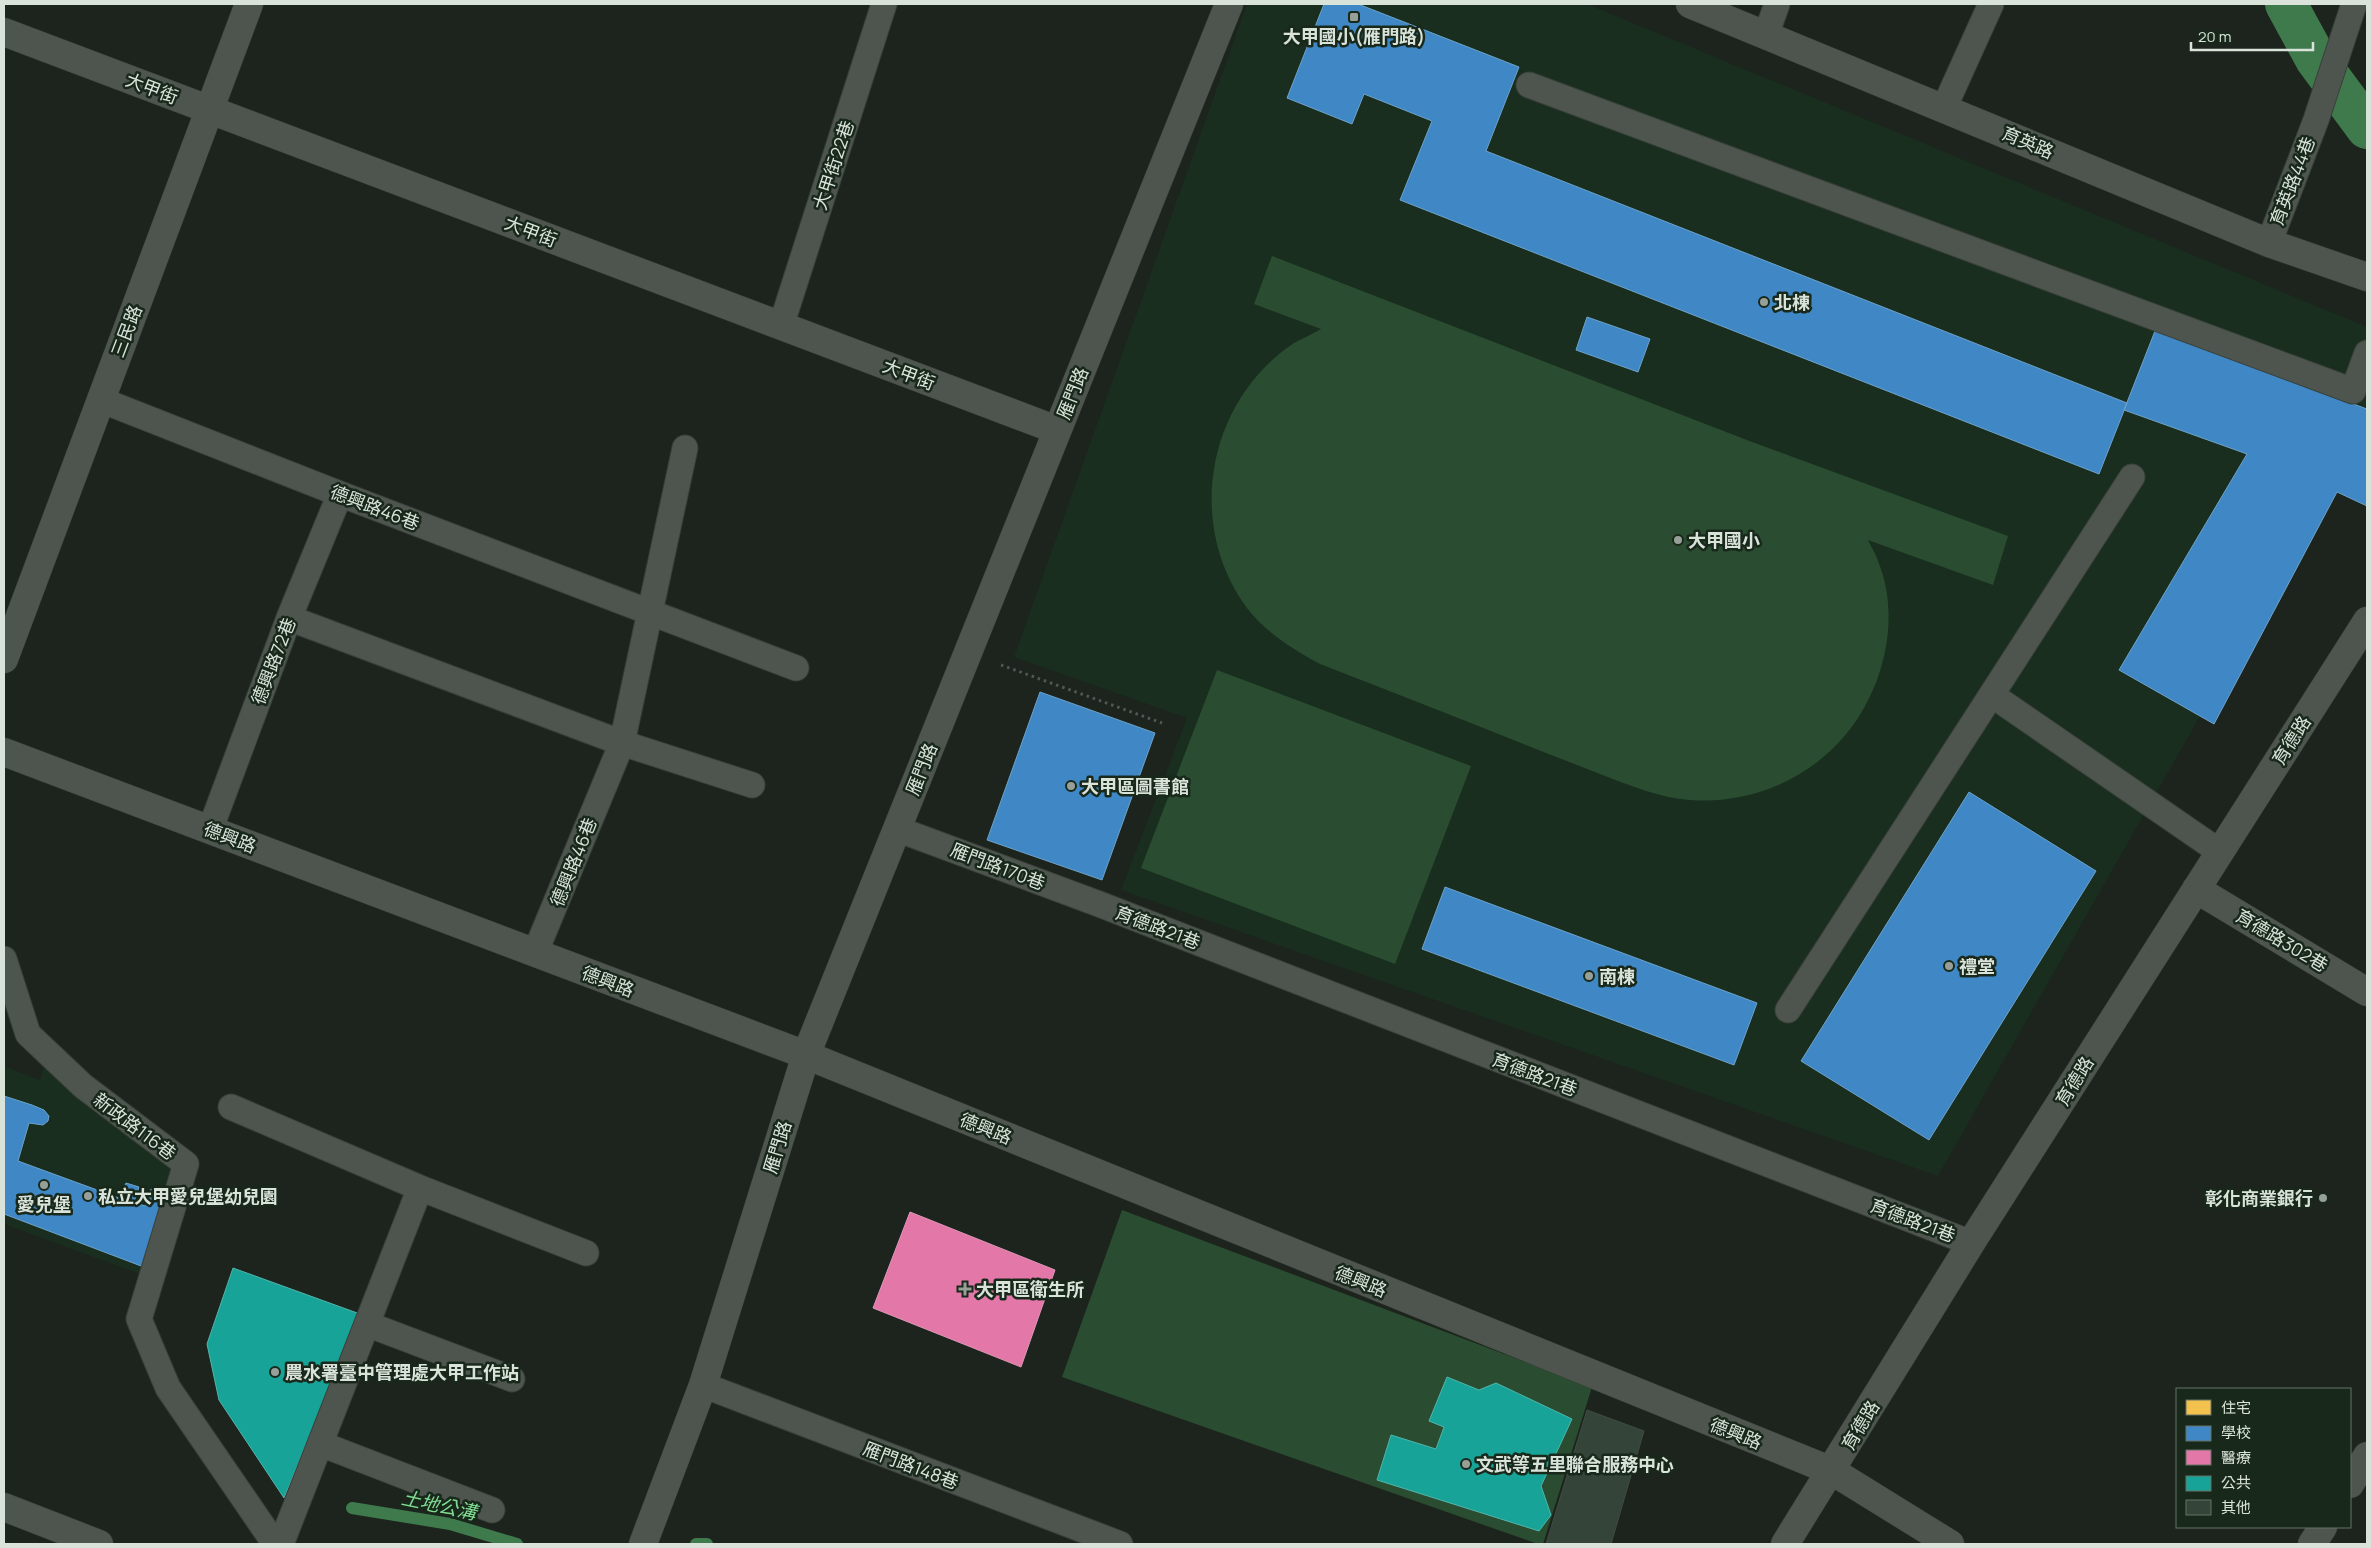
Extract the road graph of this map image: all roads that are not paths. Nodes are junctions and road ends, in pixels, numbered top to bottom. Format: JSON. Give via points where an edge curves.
{"nodes":[{"id":1,"x":249,"y":4,"type":"edge"},
{"id":2,"x":884,"y":4,"type":"edge"},
{"id":3,"x":1229,"y":4,"type":"edge"},
{"id":4,"x":1690,"y":4,"type":"edge"},
{"id":5,"x":1777,"y":4,"type":"edge"},
{"id":6,"x":1991,"y":4,"type":"edge"},
{"id":7,"x":2354,"y":4,"type":"edge"},
{"id":8,"x":4,"y":32,"type":"edge"},
{"id":9,"x":1766,"y":35,"type":"junction"},
{"id":10,"x":1529,"y":85,"type":"dead end"},
{"id":11,"x":1944,"y":108,"type":"junction"},
{"id":12,"x":209,"y":110,"type":"junction"},
{"id":13,"x":2269,"y":243,"type":"junction"},
{"id":14,"x":2367,"y":277,"type":"edge"},
{"id":15,"x":782,"y":326,"type":"junction"},
{"id":16,"x":2367,"y":353,"type":"edge"},
{"id":17,"x":101,"y":400,"type":"junction"},
{"id":18,"x":1057,"y":430,"type":"junction"},
{"id":19,"x":685,"y":448,"type":"dead end"},
{"id":20,"x":2132,"y":477,"type":"dead end"},
{"id":21,"x":340,"y":494,"type":"junction"},
{"id":22,"x":649,"y":611,"type":"junction"},
{"id":23,"x":289,"y":618,"type":"junction"},
{"id":24,"x":2367,"y":621,"type":"edge"},
{"id":25,"x":4,"y":659,"type":"edge"},
{"id":26,"x":796,"y":668,"type":"dead end"},
{"id":27,"x":1992,"y":695,"type":"junction"},
{"id":28,"x":622,"y":743,"type":"junction"},
{"id":29,"x":4,"y":752,"type":"edge"},
{"id":30,"x":752,"y":785,"type":"dead end"},
{"id":31,"x":897,"y":829,"type":"junction"},
{"id":32,"x":210,"y":830,"type":"junction"},
{"id":33,"x":2220,"y":852,"type":"junction"},
{"id":34,"x":2196,"y":889,"type":"junction"},
{"id":35,"x":1100,"y":904,"type":"joint"},
{"id":36,"x":535,"y":953,"type":"junction"},
{"id":37,"x":4,"y":960,"type":"edge"},
{"id":38,"x":2367,"y":992,"type":"edge"},
{"id":39,"x":1788,"y":1010,"type":"dead end"},
{"id":40,"x":806,"y":1055,"type":"junction"},
{"id":41,"x":231,"y":1107,"type":"dead end"},
{"id":42,"x":420,"y":1188,"type":"junction"},
{"id":43,"x":1971,"y":1243,"type":"junction"},
{"id":44,"x":586,"y":1253,"type":"dead end"},
{"id":45,"x":367,"y":1324,"type":"junction"},
{"id":46,"x":512,"y":1379,"type":"dead end"},
{"id":47,"x":703,"y":1385,"type":"junction"},
{"id":48,"x":322,"y":1444,"type":"junction"},
{"id":49,"x":2367,"y":1456,"type":"edge"},
{"id":50,"x":1832,"y":1471,"type":"junction"},
{"id":51,"x":2351,"y":1482,"type":"edge"},
{"id":52,"x":4,"y":1507,"type":"edge"},
{"id":53,"x":492,"y":1510,"type":"dead end"},
{"id":54,"x":2322,"y":1528,"type":"edge"},
{"id":55,"x":99,"y":1544,"type":"edge"},
{"id":56,"x":275,"y":1544,"type":"edge"},
{"id":57,"x":281,"y":1544,"type":"edge"},
{"id":58,"x":642,"y":1544,"type":"edge"},
{"id":59,"x":1120,"y":1544,"type":"edge"},
{"id":60,"x":1785,"y":1544,"type":"edge"},
{"id":61,"x":1950,"y":1544,"type":"edge"},
{"id":62,"x":2312,"y":1544,"type":"edge"}],
"edges":[{"from":1,"to":12,"type":"street","name":"三民路"},
{"from":2,"to":15,"type":"lane","name":"大甲街22巷"},
{"from":3,"to":18,"type":"street","name":"雁門路"},
{"from":4,"to":9,"type":"street","name":"育英路"},
{"from":5,"to":9,"type":"lane"},
{"from":6,"to":11,"type":"lane"},
{"from":7,"to":13,"type":"lane","name":"育英路44巷","via":[[2316,120]]},
{"from":8,"to":12,"type":"street","name":"大甲街"},
{"from":9,"to":11,"type":"street","name":"育英路"},
{"from":10,"to":16,"type":"lane","via":[[2353,392]]},
{"from":11,"to":13,"type":"street","name":"育英路"},
{"from":12,"to":15,"type":"street","name":"大甲街"},
{"from":12,"to":17,"type":"street","name":"三民路"},
{"from":13,"to":14,"type":"street","name":"育英路"},
{"from":15,"to":18,"type":"street","name":"大甲街"},
{"from":17,"to":21,"type":"lane","name":"德興路46巷"},
{"from":17,"to":25,"type":"street","name":"三民路"},
{"from":18,"to":31,"type":"street","name":"雁門路"},
{"from":19,"to":22,"type":"lane","name":"德興路46巷"},
{"from":20,"to":27,"type":"lane"},
{"from":21,"to":22,"type":"lane","name":"德興路46巷"},
{"from":21,"to":23,"type":"lane","name":"德興路72巷"},
{"from":22,"to":26,"type":"lane","name":"德興路46巷"},
{"from":22,"to":28,"type":"lane","name":"德興路46巷"},
{"from":23,"to":28,"type":"lane"},
{"from":23,"to":32,"type":"lane","name":"德興路72巷"},
{"from":24,"to":33,"type":"street","name":"育德路"},
{"from":27,"to":33,"type":"lane"},
{"from":27,"to":39,"type":"lane"},
{"from":28,"to":30,"type":"lane"},
{"from":28,"to":36,"type":"lane","name":"德興路46巷"},
{"from":29,"to":32,"type":"street","name":"德興路"},
{"from":31,"to":35,"type":"lane","name":"雁門路170巷"},
{"from":31,"to":40,"type":"street","name":"雁門路"},
{"from":32,"to":36,"type":"street","name":"德興路"},
{"from":33,"to":34,"type":"street","name":"育德路"},
{"from":34,"to":38,"type":"street","name":"育德路302巷"},
{"from":34,"to":43,"type":"street","name":"育德路"},
{"from":35,"to":43,"type":"lane","name":"育德路21巷"},
{"from":36,"to":40,"type":"street","name":"德興路"},
{"from":37,"to":56,"type":"lane","name":"新政路116巷","via":[[28,1034],[84,1086],[186,1164],[139,1318],[168,1388]]},
{"from":40,"to":47,"type":"street","name":"雁門路"},
{"from":40,"to":50,"type":"street","name":"德興路"},
{"from":41,"to":42,"type":"lane"},
{"from":42,"to":44,"type":"lane"},
{"from":42,"to":45,"type":"lane"},
{"from":43,"to":50,"type":"street","name":"育德路"},
{"from":45,"to":46,"type":"lane"},
{"from":45,"to":48,"type":"lane"},
{"from":47,"to":58,"type":"street","name":"雁門路"},
{"from":47,"to":59,"type":"lane","name":"雁門路148巷"},
{"from":48,"to":53,"type":"lane"},
{"from":48,"to":57,"type":"lane"},
{"from":49,"to":51,"type":"street"},
{"from":50,"to":60,"type":"street","name":"育德路"},
{"from":50,"to":61,"type":"street","name":"德興路"},
{"from":52,"to":55,"type":"street"},
{"from":54,"to":62,"type":"street"}]}
